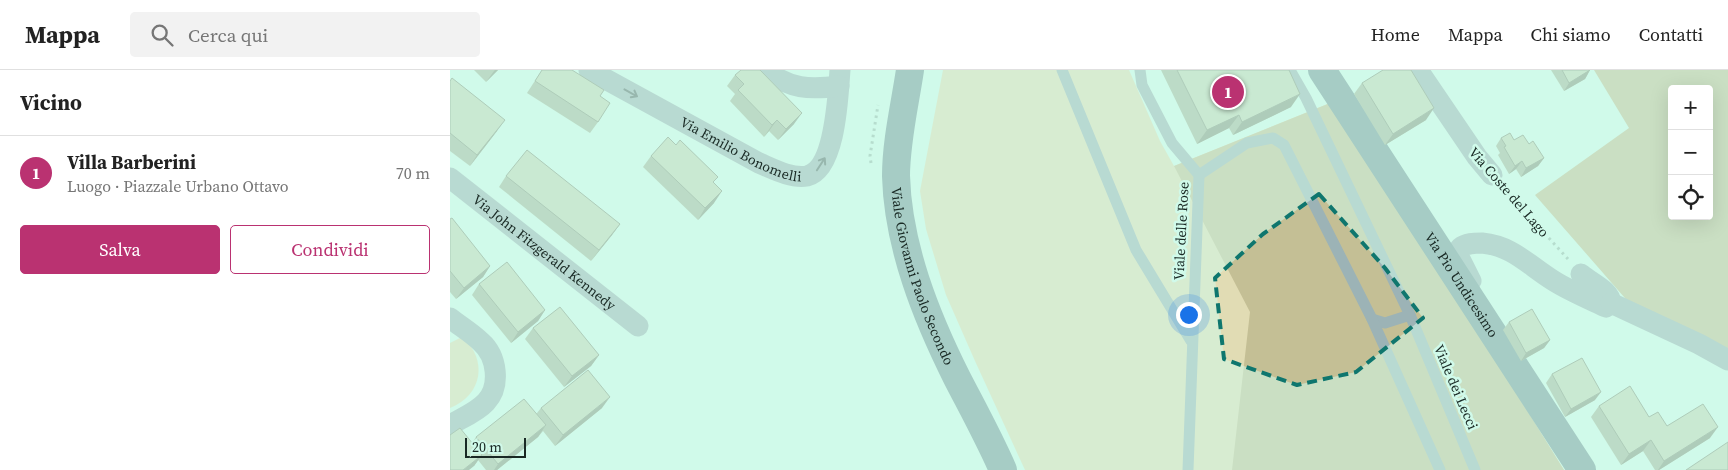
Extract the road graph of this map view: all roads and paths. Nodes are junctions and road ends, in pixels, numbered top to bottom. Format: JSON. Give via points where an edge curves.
{"nodes":[{"id":1,"x":588,"y":70,"type":"edge"},
{"id":2,"x":766,"y":70,"type":"edge"},
{"id":3,"x":910,"y":70,"type":"edge"},
{"id":4,"x":1062,"y":70,"type":"edge"},
{"id":5,"x":1140,"y":70,"type":"edge"},
{"id":6,"x":1290,"y":70,"type":"edge"},
{"id":7,"x":1322,"y":70,"type":"edge"},
{"id":8,"x":1418,"y":70,"type":"edge"},
{"id":9,"x":840,"y":78,"type":"edge"},
{"id":10,"x":1199,"y":175,"type":"junction"},
{"id":11,"x":1492,"y":175,"type":"joint"},
{"id":12,"x":450,"y":178,"type":"edge"},
{"id":13,"x":1582,"y":274,"type":"joint"},
{"id":14,"x":1474,"y":303,"type":"junction"},
{"id":15,"x":1611,"y":303,"type":"junction"},
{"id":16,"x":1410,"y":315,"type":"junction"},
{"id":17,"x":450,"y":318,"type":"edge"},
{"id":18,"x":1372,"y":319,"type":"junction"},
{"id":19,"x":638,"y":326,"type":"dead end"},
{"id":20,"x":1192,"y":341,"type":"junction"},
{"id":21,"x":1728,"y":360,"type":"edge"},
{"id":22,"x":450,"y":425,"type":"edge"},
{"id":23,"x":1003,"y":470,"type":"edge"},
{"id":24,"x":1188,"y":470,"type":"edge"},
{"id":25,"x":1440,"y":470,"type":"edge"},
{"id":26,"x":1475,"y":470,"type":"edge"},
{"id":27,"x":1582,"y":470,"type":"edge"}],
"edges":[{"from":1,"to":9,"type":"street","name":"Via Emilio Bonomelli","one_way":true,"via":[[750,158],[779,172],[798,176],[812,174],[824,161],[831,138]]},
{"from":2,"to":9,"type":"street","name":"Via Emilio Bonomelli","via":[[795,86],[812,88]]},
{"from":3,"to":23,"type":"street","name":"Viale Giovanni Paolo Secondo","via":[[896,174],[905,240],[933,324]]},
{"from":4,"to":20,"type":"lane","via":[[1136,250]]},
{"from":5,"to":10,"type":"lane","name":"Viale delle Rose","via":[[1142,85],[1172,143]]},
{"from":6,"to":16,"type":"lane","name":"Viale dei Lecci"},
{"from":7,"to":14,"type":"street","name":"Via Pio Undicesimo"},
{"from":8,"to":11,"type":"street","name":"Via Coste del Lago"},
{"from":10,"to":18,"type":"lane","via":[[1247,143],[1273,138],[1284,145]]},
{"from":10,"to":20,"type":"lane","name":"Viale delle Rose"},
{"from":11,"to":13,"type":"path","name":"Via Coste del Lago"},
{"from":12,"to":19,"type":"street","name":"Via John Fitzgerald Kennedy"},
{"from":13,"to":15,"type":"street","via":[[1607,293]]},
{"from":14,"to":15,"type":"street","via":[[1472,282],[1459,252],[1463,245],[1476,243],[1506,248],[1563,286],[1606,307]]},
{"from":14,"to":27,"type":"street","name":"Via Pio Undicesimo"},
{"from":15,"to":21,"type":"street"},
{"from":16,"to":18,"type":"lane","via":[[1385,323]]},
{"from":16,"to":26,"type":"lane","name":"Viale dei Lecci"},
{"from":17,"to":22,"type":"street","via":[[488,349],[493,358],[495,376],[492,394],[486,402]]},
{"from":18,"to":25,"type":"lane"},
{"from":20,"to":24,"type":"lane","name":"Viale delle Rose"}]}
